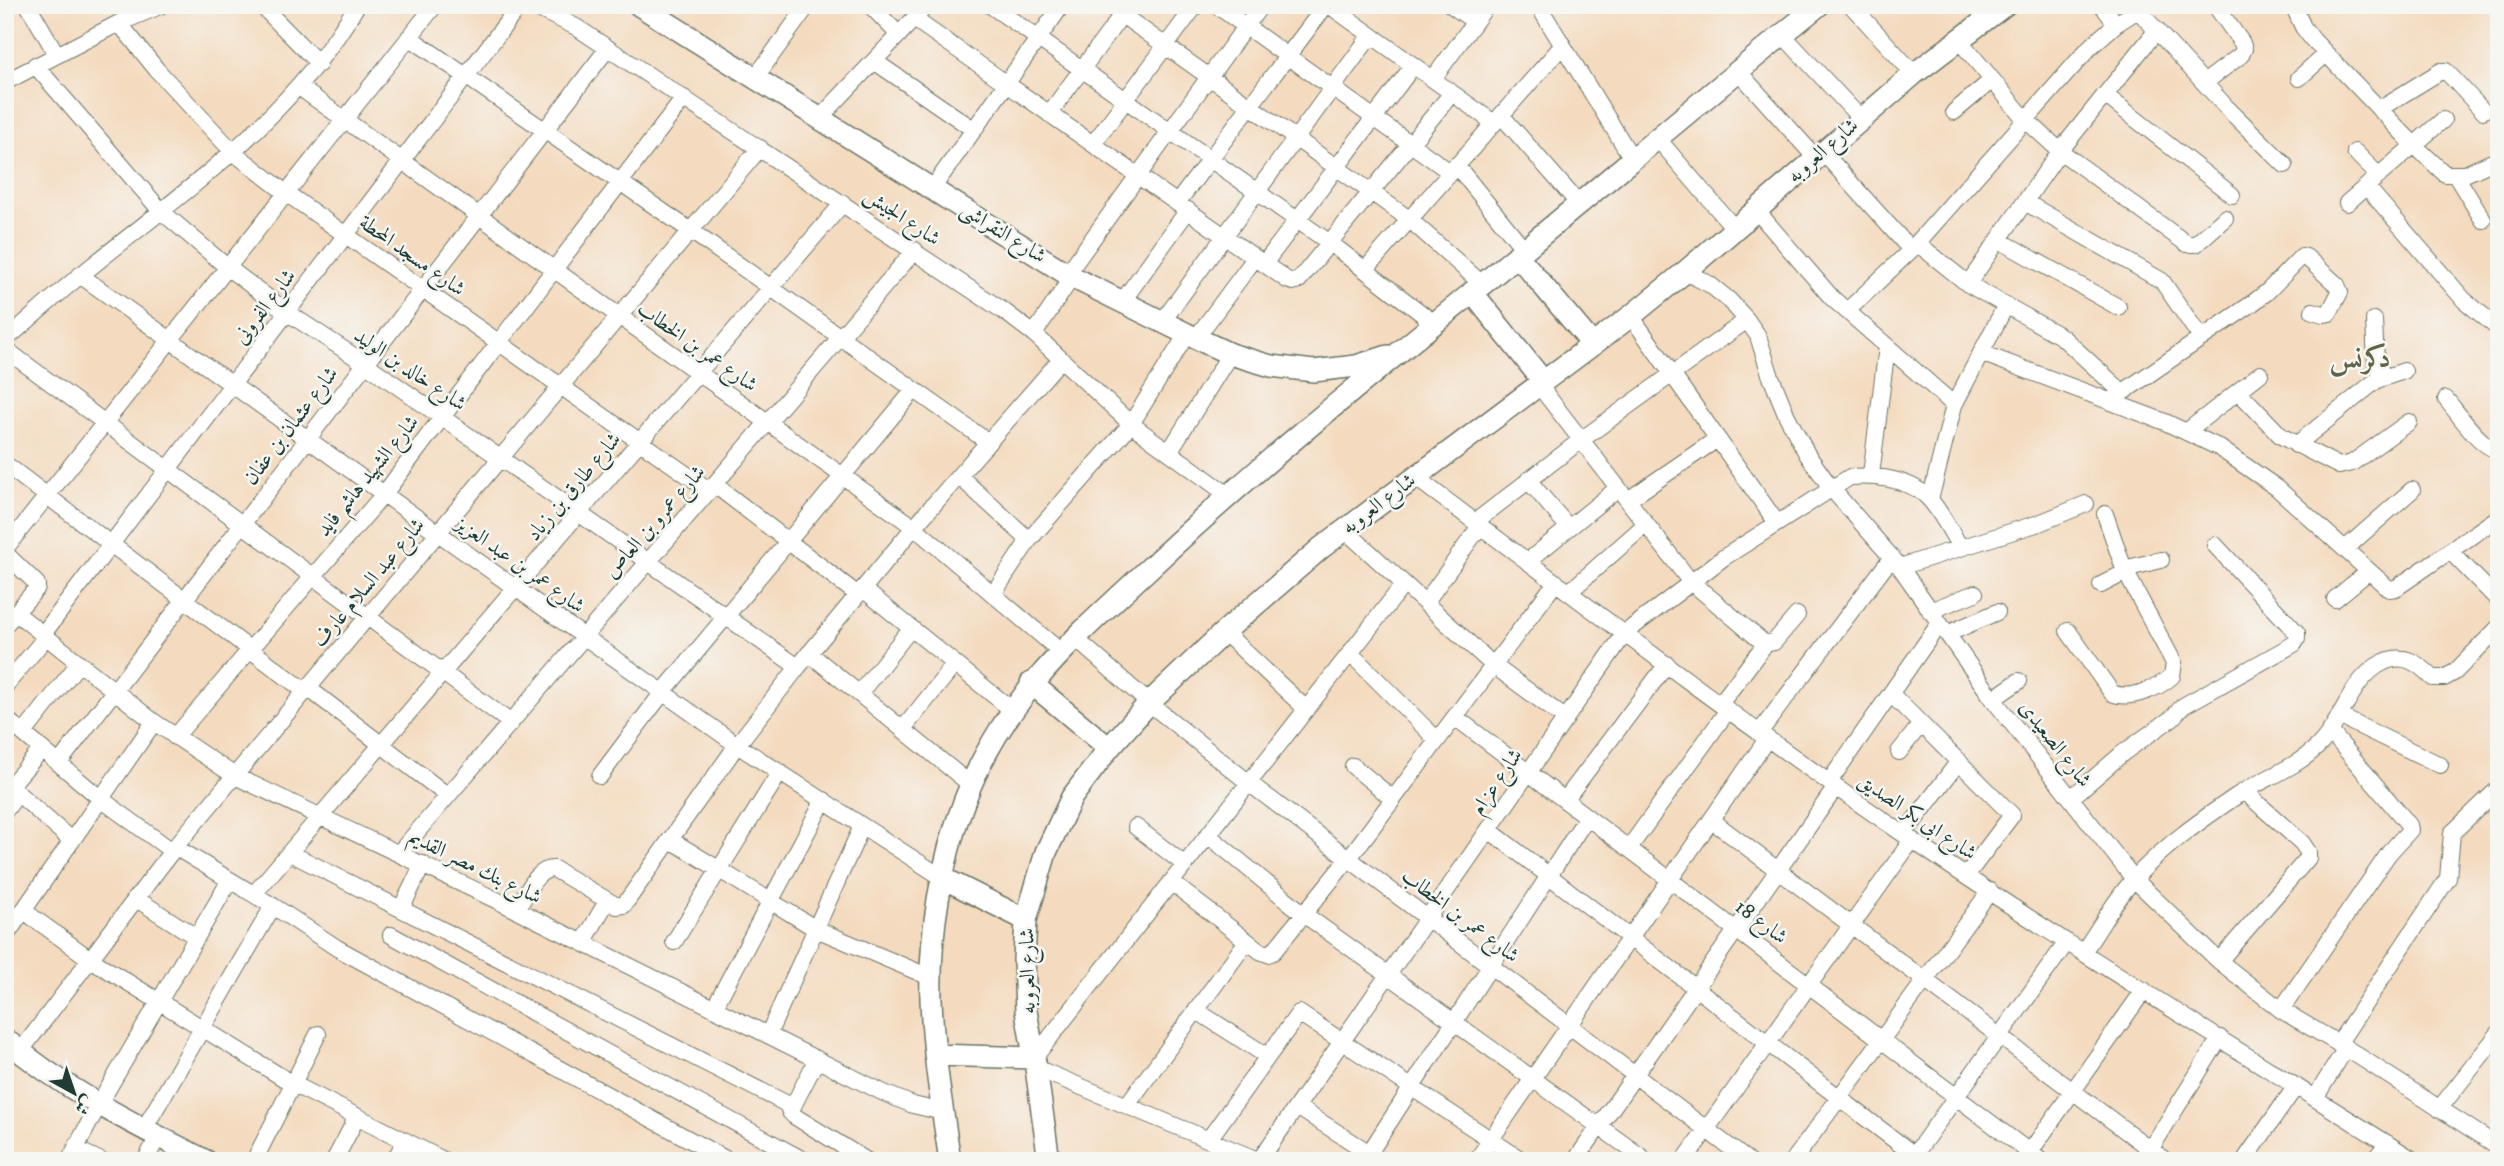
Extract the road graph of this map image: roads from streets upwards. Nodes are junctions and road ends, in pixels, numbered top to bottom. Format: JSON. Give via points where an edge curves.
{"nodes":[{"id":1,"x":162,"y":5,"type":"edge"},
{"id":2,"x":261,"y":5,"type":"edge"},
{"id":3,"x":357,"y":5,"type":"edge"},
{"id":4,"x":435,"y":5,"type":"edge"},
{"id":5,"x":520,"y":5,"type":"edge"},
{"id":6,"x":530,"y":5,"type":"edge"},
{"id":7,"x":639,"y":5,"type":"edge"},
{"id":8,"x":808,"y":5,"type":"edge"},
{"id":9,"x":870,"y":5,"type":"edge"},
{"id":10,"x":927,"y":5,"type":"edge"},
{"id":11,"x":990,"y":5,"type":"edge"},
{"id":12,"x":1062,"y":5,"type":"edge"},
{"id":13,"x":1108,"y":5,"type":"edge"},
{"id":14,"x":1196,"y":5,"type":"edge"},
{"id":15,"x":1216,"y":5,"type":"edge"},
{"id":16,"x":1261,"y":5,"type":"edge"},
{"id":17,"x":1328,"y":5,"type":"edge"},
{"id":18,"x":1451,"y":5,"type":"edge"},
{"id":19,"x":1487,"y":5,"type":"edge"},
{"id":20,"x":1538,"y":5,"type":"edge"},
{"id":21,"x":1851,"y":5,"type":"edge"},
{"id":22,"x":2005,"y":5,"type":"edge"},
{"id":23,"x":2102,"y":5,"type":"edge"},
{"id":24,"x":2215,"y":5,"type":"edge"},
{"id":25,"x":2293,"y":5,"type":"edge"},
{"id":26,"x":34,"y":7,"type":"edge"},
{"id":27,"x":1814,"y":7,"type":"edge"},
{"id":28,"x":2142,"y":8,"type":"edge"},
{"id":29,"x":1126,"y":10,"type":"edge"},
{"id":30,"x":914,"y":19,"type":"junction"},
{"id":31,"x":1475,"y":22,"type":"junction"},
{"id":32,"x":118,"y":23,"type":"junction"},
{"id":33,"x":2116,"y":24,"type":"junction"},
{"id":34,"x":1246,"y":26,"type":"junction"},
{"id":35,"x":2157,"y":30,"type":"junction"},
{"id":36,"x":899,"y":35,"type":"junction"},
{"id":37,"x":1371,"y":35,"type":"junction"},
{"id":38,"x":1783,"y":35,"type":"junction"},
{"id":39,"x":409,"y":37,"type":"junction"},
{"id":40,"x":1038,"y":39,"type":"junction"},
{"id":41,"x":1959,"y":40,"type":"junction"},
{"id":42,"x":1166,"y":46,"type":"junction"},
{"id":43,"x":1563,"y":46,"type":"junction"},
{"id":44,"x":608,"y":48,"type":"junction"},
{"id":45,"x":2326,"y":54,"type":"junction"},
{"id":46,"x":57,"y":55,"type":"junction"},
{"id":47,"x":1288,"y":56,"type":"junction"},
{"id":48,"x":874,"y":61,"type":"junction"},
{"id":49,"x":318,"y":64,"type":"junction"},
{"id":50,"x":35,"y":65,"type":"junction"},
{"id":51,"x":1413,"y":66,"type":"junction"},
{"id":52,"x":1082,"y":69,"type":"junction"},
{"id":53,"x":1739,"y":72,"type":"junction"},
{"id":54,"x":1914,"y":74,"type":"junction"},
{"id":55,"x":7,"y":76,"type":"edge"},
{"id":56,"x":467,"y":76,"type":"junction"},
{"id":57,"x":1209,"y":77,"type":"junction"},
{"id":58,"x":755,"y":78,"type":"junction"},
{"id":59,"x":2300,"y":78,"type":"dead end"},
{"id":60,"x":1433,"y":79,"type":"junction"},
{"id":61,"x":1992,"y":80,"type":"junction"},
{"id":62,"x":1005,"y":83,"type":"junction"},
{"id":63,"x":2204,"y":83,"type":"junction"},
{"id":64,"x":299,"y":87,"type":"junction"},
{"id":65,"x":1332,"y":88,"type":"junction"},
{"id":66,"x":1452,"y":93,"type":"junction"},
{"id":67,"x":2105,"y":94,"type":"junction"},
{"id":68,"x":684,"y":98,"type":"junction"},
{"id":69,"x":1126,"y":100,"type":"junction"},
{"id":70,"x":1250,"y":106,"type":"junction"},
{"id":71,"x":2379,"y":109,"type":"junction"},
{"id":72,"x":2483,"y":111,"type":"dead end"},
{"id":73,"x":1954,"y":112,"type":"dead end"},
{"id":74,"x":1049,"y":114,"type":"junction"},
{"id":75,"x":820,"y":118,"type":"junction"},
{"id":76,"x":1374,"y":118,"type":"junction"},
{"id":77,"x":345,"y":119,"type":"junction"},
{"id":78,"x":1497,"y":119,"type":"junction"},
{"id":79,"x":1861,"y":119,"type":"junction"},
{"id":80,"x":2025,"y":119,"type":"junction"},
{"id":81,"x":2442,"y":120,"type":"dead end"},
{"id":82,"x":973,"y":129,"type":"junction"},
{"id":83,"x":545,"y":131,"type":"junction"},
{"id":84,"x":1170,"y":131,"type":"junction"},
{"id":85,"x":1296,"y":138,"type":"junction"},
{"id":86,"x":1658,"y":139,"type":"junction"},
{"id":87,"x":1093,"y":144,"type":"junction"},
{"id":88,"x":1410,"y":144,"type":"junction"},
{"id":89,"x":2414,"y":145,"type":"junction"},
{"id":90,"x":760,"y":148,"type":"junction"},
{"id":91,"x":2060,"y":151,"type":"junction"},
{"id":92,"x":233,"y":152,"type":"junction"},
{"id":93,"x":2355,"y":152,"type":"dead end"},
{"id":94,"x":1819,"y":154,"type":"junction"},
{"id":95,"x":1210,"y":159,"type":"junction"},
{"id":96,"x":2499,"y":159,"type":"edge"},
{"id":97,"x":1633,"y":160,"type":"junction"},
{"id":98,"x":403,"y":161,"type":"junction"},
{"id":99,"x":2285,"y":165,"type":"dead end"},
{"id":100,"x":1337,"y":167,"type":"junction"},
{"id":101,"x":1453,"y":169,"type":"junction"},
{"id":102,"x":1138,"y":176,"type":"junction"},
{"id":103,"x":2456,"y":176,"type":"junction"},
{"id":104,"x":2373,"y":181,"type":"junction"},
{"id":105,"x":620,"y":183,"type":"junction"},
{"id":106,"x":932,"y":189,"type":"junction"},
{"id":107,"x":1256,"y":192,"type":"junction"},
{"id":108,"x":1371,"y":192,"type":"junction"},
{"id":109,"x":286,"y":193,"type":"junction"},
{"id":110,"x":2232,"y":195,"type":"dead end"},
{"id":111,"x":2025,"y":202,"type":"junction"},
{"id":112,"x":843,"y":203,"type":"junction"},
{"id":113,"x":2347,"y":203,"type":"dead end"},
{"id":114,"x":1578,"y":204,"type":"junction"},
{"id":115,"x":1182,"y":207,"type":"junction"},
{"id":116,"x":1756,"y":210,"type":"junction"},
{"id":117,"x":161,"y":211,"type":"junction"},
{"id":118,"x":479,"y":216,"type":"junction"},
{"id":119,"x":2225,"y":218,"type":"dead end"},
{"id":120,"x":1409,"y":219,"type":"junction"},
{"id":121,"x":1297,"y":220,"type":"junction"},
{"id":122,"x":2483,"y":220,"type":"dead end"},
{"id":123,"x":1734,"y":228,"type":"junction"},
{"id":124,"x":691,"y":232,"type":"junction"},
{"id":125,"x":346,"y":235,"type":"junction"},
{"id":126,"x":1224,"y":236,"type":"junction"},
{"id":127,"x":1999,"y":240,"type":"junction"},
{"id":128,"x":1330,"y":243,"type":"junction"},
{"id":129,"x":1914,"y":247,"type":"junction"},
{"id":130,"x":915,"y":250,"type":"junction"},
{"id":131,"x":1520,"y":252,"type":"junction"},
{"id":132,"x":1260,"y":261,"type":"junction"},
{"id":133,"x":227,"y":267,"type":"junction"},
{"id":134,"x":554,"y":270,"type":"junction"},
{"id":135,"x":1366,"y":270,"type":"junction"},
{"id":136,"x":1685,"y":272,"type":"junction"},
{"id":137,"x":80,"y":275,"type":"junction"},
{"id":138,"x":1070,"y":275,"type":"junction"},
{"id":139,"x":1968,"y":284,"type":"junction"},
{"id":140,"x":771,"y":288,"type":"junction"},
{"id":141,"x":1477,"y":288,"type":"junction"},
{"id":142,"x":423,"y":289,"type":"junction"},
{"id":143,"x":1122,"y":302,"type":"junction"},
{"id":144,"x":2006,"y":304,"type":"junction"},
{"id":145,"x":2118,"y":307,"type":"dead end"},
{"id":146,"x":1847,"y":311,"type":"junction"},
{"id":147,"x":2313,"y":311,"type":"dead end"},
{"id":148,"x":288,"y":313,"type":"junction"},
{"id":149,"x":1631,"y":316,"type":"junction"},
{"id":150,"x":619,"y":317,"type":"junction"},
{"id":151,"x":1747,"y":320,"type":"junction"},
{"id":152,"x":2374,"y":320,"type":"dead end"},
{"id":153,"x":1162,"y":321,"type":"junction"},
{"id":154,"x":1434,"y":323,"type":"junction"},
{"id":155,"x":2499,"y":329,"type":"edge"},
{"id":156,"x":1034,"y":334,"type":"junction"},
{"id":157,"x":1192,"y":336,"type":"junction"},
{"id":158,"x":841,"y":338,"type":"junction"},
{"id":159,"x":2201,"y":338,"type":"junction"},
{"id":160,"x":5,"y":340,"type":"edge"},
{"id":161,"x":170,"y":340,"type":"junction"},
{"id":162,"x":499,"y":342,"type":"junction"},
{"id":163,"x":1593,"y":345,"type":"junction"},
{"id":164,"x":1887,"y":346,"type":"junction"},
{"id":165,"x":5,"y":349,"type":"edge"},
{"id":166,"x":1397,"y":353,"type":"junction"},
{"id":167,"x":1981,"y":353,"type":"junction"},
{"id":168,"x":1230,"y":354,"type":"junction"},
{"id":169,"x":1061,"y":359,"type":"junction"},
{"id":170,"x":366,"y":364,"type":"junction"},
{"id":171,"x":2404,"y":371,"type":"dead end"},
{"id":172,"x":698,"y":373,"type":"junction"},
{"id":173,"x":1672,"y":374,"type":"junction"},
{"id":174,"x":2259,"y":374,"type":"dead end"},
{"id":175,"x":2384,"y":376,"type":"junction"},
{"id":176,"x":1541,"y":383,"type":"junction"},
{"id":177,"x":233,"y":385,"type":"junction"},
{"id":178,"x":561,"y":386,"type":"junction"},
{"id":179,"x":914,"y":390,"type":"junction"},
{"id":180,"x":2238,"y":391,"type":"junction"},
{"id":181,"x":2116,"y":397,"type":"junction"},
{"id":182,"x":2446,"y":399,"type":"dead end"},
{"id":183,"x":1954,"y":405,"type":"junction"},
{"id":184,"x":442,"y":417,"type":"junction"},
{"id":185,"x":105,"y":422,"type":"junction"},
{"id":186,"x":2409,"y":422,"type":"dead end"},
{"id":187,"x":768,"y":423,"type":"junction"},
{"id":188,"x":1131,"y":425,"type":"junction"},
{"id":189,"x":2186,"y":432,"type":"junction"},
{"id":190,"x":308,"y":439,"type":"junction"},
{"id":191,"x":1717,"y":439,"type":"junction"},
{"id":192,"x":1581,"y":440,"type":"junction"},
{"id":193,"x":640,"y":441,"type":"junction"},
{"id":194,"x":988,"y":442,"type":"junction"},
{"id":195,"x":2296,"y":445,"type":"junction"},
{"id":196,"x":2499,"y":450,"type":"edge"},
{"id":197,"x":1169,"y":452,"type":"junction"},
{"id":198,"x":501,"y":458,"type":"junction"},
{"id":199,"x":5,"y":464,"type":"edge"},
{"id":200,"x":169,"y":469,"type":"junction"},
{"id":201,"x":1871,"y":475,"type":"junction"},
{"id":202,"x":842,"y":476,"type":"junction"},
{"id":203,"x":959,"y":476,"type":"junction"},
{"id":204,"x":1415,"y":477,"type":"junction"},
{"id":205,"x":1528,"y":480,"type":"junction"},
{"id":206,"x":712,"y":488,"type":"junction"},
{"id":207,"x":1831,"y":488,"type":"junction"},
{"id":208,"x":2412,"y":490,"type":"dead end"},
{"id":209,"x":384,"y":494,"type":"junction"},
{"id":210,"x":1623,"y":494,"type":"junction"},
{"id":211,"x":47,"y":495,"type":"junction"},
{"id":212,"x":1228,"y":495,"type":"junction"},
{"id":213,"x":1930,"y":500,"type":"junction"},
{"id":214,"x":2086,"y":504,"type":"dead end"},
{"id":215,"x":580,"y":513,"type":"junction"},
{"id":216,"x":2105,"y":514,"type":"dead end"},
{"id":217,"x":2499,"y":517,"type":"edge"},
{"id":218,"x":1777,"y":523,"type":"junction"},
{"id":219,"x":243,"y":524,"type":"junction"},
{"id":220,"x":1478,"y":524,"type":"junction"},
{"id":221,"x":1646,"y":524,"type":"junction"},
{"id":222,"x":914,"y":527,"type":"junction"},
{"id":223,"x":1569,"y":528,"type":"junction"},
{"id":224,"x":1345,"y":530,"type":"junction"},
{"id":225,"x":438,"y":533,"type":"junction"},
{"id":226,"x":1029,"y":540,"type":"junction"},
{"id":227,"x":788,"y":542,"type":"junction"},
{"id":228,"x":111,"y":544,"type":"junction"},
{"id":229,"x":2216,"y":545,"type":"dead end"},
{"id":230,"x":1961,"y":547,"type":"junction"},
{"id":231,"x":2345,"y":549,"type":"junction"},
{"id":232,"x":5,"y":551,"type":"edge"},
{"id":233,"x":2450,"y":551,"type":"junction"},
{"id":234,"x":649,"y":561,"type":"junction"},
{"id":235,"x":1528,"y":561,"type":"junction"},
{"id":236,"x":2161,"y":561,"type":"dead end"},
{"id":237,"x":1896,"y":562,"type":"junction"},
{"id":238,"x":2125,"y":570,"type":"junction"},
{"id":239,"x":2369,"y":571,"type":"junction"},
{"id":240,"x":313,"y":576,"type":"junction"},
{"id":241,"x":1690,"y":581,"type":"junction"},
{"id":242,"x":1404,"y":584,"type":"junction"},
{"id":243,"x":2101,"y":585,"type":"dead end"},
{"id":244,"x":1562,"y":587,"type":"junction"},
{"id":245,"x":515,"y":588,"type":"junction"},
{"id":246,"x":860,"y":592,"type":"junction"},
{"id":247,"x":1975,"y":593,"type":"dead end"},
{"id":248,"x":993,"y":594,"type":"junction"},
{"id":249,"x":2336,"y":599,"type":"dead end"},
{"id":250,"x":184,"y":600,"type":"junction"},
{"id":251,"x":2499,"y":601,"type":"edge"},
{"id":252,"x":1425,"y":603,"type":"junction"},
{"id":253,"x":1997,"y":612,"type":"dead end"},
{"id":254,"x":1797,"y":615,"type":"dead end"},
{"id":255,"x":368,"y":616,"type":"junction"},
{"id":256,"x":726,"y":616,"type":"junction"},
{"id":257,"x":11,"y":619,"type":"edge"},
{"id":258,"x":1939,"y":623,"type":"junction"},
{"id":259,"x":2499,"y":627,"type":"edge"},
{"id":260,"x":911,"y":628,"type":"junction"},
{"id":261,"x":2068,"y":631,"type":"dead end"},
{"id":262,"x":1224,"y":632,"type":"junction"},
{"id":263,"x":1625,"y":633,"type":"junction"},
{"id":264,"x":45,"y":636,"type":"junction"},
{"id":265,"x":585,"y":637,"type":"junction"},
{"id":266,"x":1765,"y":644,"type":"junction"},
{"id":267,"x":1068,"y":645,"type":"junction"},
{"id":268,"x":250,"y":650,"type":"junction"},
{"id":269,"x":810,"y":653,"type":"junction"},
{"id":270,"x":1350,"y":653,"type":"junction"},
{"id":271,"x":79,"y":663,"type":"junction"},
{"id":272,"x":955,"y":664,"type":"junction"},
{"id":273,"x":1667,"y":664,"type":"junction"},
{"id":274,"x":1493,"y":665,"type":"junction"},
{"id":275,"x":798,"y":667,"type":"junction"},
{"id":276,"x":443,"y":673,"type":"junction"},
{"id":277,"x":2019,"y":681,"type":"dead end"},
{"id":278,"x":2167,"y":681,"type":"junction"},
{"id":279,"x":1031,"y":683,"type":"junction"},
{"id":280,"x":5,"y":687,"type":"edge"},
{"id":281,"x":307,"y":689,"type":"junction"},
{"id":282,"x":114,"y":691,"type":"junction"},
{"id":283,"x":663,"y":692,"type":"junction"},
{"id":284,"x":859,"y":694,"type":"junction"},
{"id":285,"x":1892,"y":695,"type":"junction"},
{"id":286,"x":1993,"y":699,"type":"junction"},
{"id":287,"x":1149,"y":703,"type":"junction"},
{"id":288,"x":1724,"y":707,"type":"junction"},
{"id":289,"x":1306,"y":709,"type":"junction"},
{"id":290,"x":1012,"y":710,"type":"junction"},
{"id":291,"x":2177,"y":712,"type":"junction"},
{"id":292,"x":2339,"y":716,"type":"junction"},
{"id":293,"x":1455,"y":717,"type":"junction"},
{"id":294,"x":5,"y":718,"type":"edge"},
{"id":295,"x":1566,"y":719,"type":"junction"},
{"id":296,"x":154,"y":722,"type":"junction"},
{"id":297,"x":511,"y":723,"type":"junction"},
{"id":298,"x":1921,"y":724,"type":"junction"},
{"id":299,"x":903,"y":729,"type":"junction"},
{"id":300,"x":2330,"y":731,"type":"junction"},
{"id":301,"x":24,"y":733,"type":"junction"},
{"id":302,"x":1763,"y":736,"type":"junction"},
{"id":303,"x":175,"y":737,"type":"junction"},
{"id":304,"x":1437,"y":740,"type":"junction"},
{"id":305,"x":382,"y":744,"type":"junction"},
{"id":306,"x":737,"y":745,"type":"junction"},
{"id":307,"x":1109,"y":748,"type":"junction"},
{"id":308,"x":42,"y":749,"type":"junction"},
{"id":309,"x":1899,"y":752,"type":"dead end"},
{"id":310,"x":1959,"y":761,"type":"junction"},
{"id":311,"x":59,"y":763,"type":"junction"},
{"id":312,"x":2440,"y":765,"type":"dead end"},
{"id":313,"x":1353,"y":766,"type":"dead end"},
{"id":314,"x":780,"y":772,"type":"junction"},
{"id":315,"x":1529,"y":772,"type":"junction"},
{"id":316,"x":235,"y":776,"type":"junction"},
{"id":317,"x":600,"y":776,"type":"dead end"},
{"id":318,"x":1249,"y":783,"type":"junction"},
{"id":319,"x":1832,"y":784,"type":"junction"},
{"id":320,"x":971,"y":785,"type":"junction"},
{"id":321,"x":11,"y":787,"type":"edge"},
{"id":322,"x":2499,"y":788,"type":"edge"},
{"id":323,"x":2244,"y":791,"type":"junction"},
{"id":324,"x":448,"y":796,"type":"junction"},
{"id":325,"x":2071,"y":798,"type":"junction"},
{"id":326,"x":101,"y":799,"type":"junction"},
{"id":327,"x":1393,"y":799,"type":"junction"},
{"id":328,"x":824,"y":800,"type":"junction"},
{"id":329,"x":1565,"y":800,"type":"junction"},
{"id":330,"x":5,"y":811,"type":"edge"},
{"id":331,"x":321,"y":816,"type":"junction"},
{"id":332,"x":1587,"y":817,"type":"junction"},
{"id":333,"x":1711,"y":820,"type":"junction"},
{"id":334,"x":862,"y":826,"type":"junction"},
{"id":335,"x":1136,"y":827,"type":"dead end"},
{"id":336,"x":1489,"y":830,"type":"junction"},
{"id":337,"x":1208,"y":835,"type":"junction"},
{"id":338,"x":1908,"y":837,"type":"junction"},
{"id":339,"x":671,"y":840,"type":"junction"},
{"id":340,"x":72,"y":841,"type":"junction"},
{"id":341,"x":1629,"y":848,"type":"junction"},
{"id":342,"x":173,"y":849,"type":"junction"},
{"id":343,"x":290,"y":853,"type":"junction"},
{"id":344,"x":399,"y":853,"type":"junction"},
{"id":345,"x":1349,"y":858,"type":"junction"},
{"id":346,"x":423,"y":864,"type":"junction"},
{"id":347,"x":1185,"y":865,"type":"junction"},
{"id":348,"x":719,"y":869,"type":"junction"},
{"id":349,"x":1777,"y":870,"type":"junction"},
{"id":350,"x":1549,"y":876,"type":"junction"},
{"id":351,"x":1966,"y":876,"type":"junction"},
{"id":352,"x":943,"y":878,"type":"junction"},
{"id":353,"x":2134,"y":878,"type":"junction"},
{"id":354,"x":230,"y":880,"type":"junction"},
{"id":355,"x":1670,"y":880,"type":"junction"},
{"id":356,"x":1171,"y":882,"type":"junction"},
{"id":357,"x":1990,"y":891,"type":"junction"},
{"id":358,"x":254,"y":894,"type":"junction"},
{"id":359,"x":135,"y":898,"type":"junction"},
{"id":360,"x":607,"y":901,"type":"junction"},
{"id":361,"x":771,"y":901,"type":"junction"},
{"id":362,"x":273,"y":906,"type":"junction"},
{"id":363,"x":401,"y":909,"type":"junction"},
{"id":364,"x":517,"y":910,"type":"junction"},
{"id":365,"x":24,"y":911,"type":"junction"},
{"id":366,"x":1304,"y":915,"type":"junction"},
{"id":367,"x":1429,"y":919,"type":"junction"},
{"id":368,"x":1026,"y":920,"type":"junction"},
{"id":369,"x":1852,"y":926,"type":"junction"},
{"id":370,"x":816,"y":929,"type":"junction"},
{"id":371,"x":1736,"y":929,"type":"junction"},
{"id":372,"x":6,"y":933,"type":"edge"},
{"id":373,"x":391,"y":935,"type":"dead end"},
{"id":374,"x":197,"y":937,"type":"junction"},
{"id":375,"x":1630,"y":938,"type":"junction"},
{"id":376,"x":1247,"y":941,"type":"junction"},
{"id":377,"x":674,"y":942,"type":"dead end"},
{"id":378,"x":2067,"y":942,"type":"junction"},
{"id":379,"x":583,"y":943,"type":"junction"},
{"id":380,"x":2083,"y":952,"type":"junction"},
{"id":381,"x":90,"y":959,"type":"junction"},
{"id":382,"x":2219,"y":961,"type":"junction"},
{"id":383,"x":1490,"y":965,"type":"junction"},
{"id":384,"x":1389,"y":975,"type":"junction"},
{"id":385,"x":932,"y":978,"type":"junction"},
{"id":386,"x":1925,"y":980,"type":"junction"},
{"id":387,"x":1809,"y":985,"type":"junction"},
{"id":388,"x":1695,"y":988,"type":"junction"},
{"id":389,"x":2144,"y":990,"type":"junction"},
{"id":390,"x":158,"y":1002,"type":"junction"},
{"id":391,"x":714,"y":1008,"type":"junction"},
{"id":392,"x":2281,"y":1010,"type":"junction"},
{"id":393,"x":1197,"y":1011,"type":"junction"},
{"id":394,"x":1454,"y":1021,"type":"junction"},
{"id":395,"x":1570,"y":1025,"type":"junction"},
{"id":396,"x":202,"y":1028,"type":"junction"},
{"id":397,"x":318,"y":1034,"type":"dead end"},
{"id":398,"x":768,"y":1035,"type":"junction"},
{"id":399,"x":1999,"y":1036,"type":"junction"},
{"id":400,"x":2220,"y":1038,"type":"junction"},
{"id":401,"x":1882,"y":1040,"type":"junction"},
{"id":402,"x":1343,"y":1041,"type":"junction"},
{"id":403,"x":1768,"y":1043,"type":"junction"},
{"id":404,"x":2496,"y":1044,"type":"edge"},
{"id":405,"x":13,"y":1045,"type":"edge"},
{"id":406,"x":2342,"y":1046,"type":"junction"},
{"id":407,"x":935,"y":1055,"type":"junction"},
{"id":408,"x":1267,"y":1056,"type":"junction"},
{"id":409,"x":817,"y":1059,"type":"junction"},
{"id":410,"x":1035,"y":1063,"type":"junction"},
{"id":411,"x":1635,"y":1075,"type":"junction"},
{"id":412,"x":1533,"y":1079,"type":"junction"},
{"id":413,"x":293,"y":1084,"type":"junction"},
{"id":414,"x":2296,"y":1086,"type":"junction"},
{"id":415,"x":1412,"y":1087,"type":"junction"},
{"id":416,"x":2073,"y":1091,"type":"junction"},
{"id":417,"x":1956,"y":1096,"type":"junction"},
{"id":418,"x":1839,"y":1098,"type":"junction"},
{"id":419,"x":2315,"y":1098,"type":"junction"},
{"id":420,"x":1128,"y":1105,"type":"junction"},
{"id":421,"x":98,"y":1106,"type":"junction"},
{"id":422,"x":1297,"y":1107,"type":"junction"},
{"id":423,"x":2439,"y":1109,"type":"junction"},
{"id":424,"x":790,"y":1112,"type":"junction"},
{"id":425,"x":943,"y":1112,"type":"junction"},
{"id":426,"x":357,"y":1117,"type":"junction"},
{"id":427,"x":1599,"y":1126,"type":"junction"},
{"id":428,"x":1706,"y":1129,"type":"junction"},
{"id":429,"x":151,"y":1133,"type":"junction"},
{"id":430,"x":1209,"y":1139,"type":"junction"},
{"id":431,"x":1491,"y":1140,"type":"junction"},
{"id":432,"x":405,"y":1141,"type":"junction"},
{"id":433,"x":2387,"y":1143,"type":"junction"},
{"id":434,"x":2499,"y":1147,"type":"edge"},
{"id":435,"x":72,"y":1155,"type":"edge"},
{"id":436,"x":2147,"y":1155,"type":"edge"},
{"id":437,"x":5,"y":1156,"type":"edge"},
{"id":438,"x":1372,"y":1158,"type":"edge"},
{"id":439,"x":2031,"y":1158,"type":"edge"},
{"id":440,"x":1915,"y":1159,"type":"edge"},
{"id":441,"x":15,"y":1161,"type":"edge"},
{"id":442,"x":101,"y":1161,"type":"edge"},
{"id":443,"x":145,"y":1161,"type":"edge"},
{"id":444,"x":206,"y":1161,"type":"edge"},
{"id":445,"x":254,"y":1161,"type":"edge"},
{"id":446,"x":334,"y":1161,"type":"edge"},
{"id":447,"x":394,"y":1161,"type":"edge"},
{"id":448,"x":444,"y":1161,"type":"edge"},
{"id":449,"x":729,"y":1161,"type":"edge"},
{"id":450,"x":805,"y":1161,"type":"edge"},
{"id":451,"x":867,"y":1161,"type":"edge"},
{"id":452,"x":950,"y":1161,"type":"edge"},
{"id":453,"x":1049,"y":1161,"type":"edge"},
{"id":454,"x":1260,"y":1161,"type":"edge"},
{"id":455,"x":1476,"y":1161,"type":"edge"},
{"id":456,"x":1523,"y":1161,"type":"edge"},
{"id":457,"x":1575,"y":1161,"type":"edge"},
{"id":458,"x":1647,"y":1161,"type":"edge"},
{"id":459,"x":1684,"y":1161,"type":"edge"},
{"id":460,"x":1748,"y":1161,"type":"edge"},
{"id":461,"x":1793,"y":1161,"type":"edge"},
{"id":462,"x":2166,"y":1161,"type":"edge"},
{"id":463,"x":2244,"y":1161,"type":"edge"},
{"id":464,"x":2374,"y":1161,"type":"edge"},
{"id":465,"x":2415,"y":1161,"type":"edge"}],
"edges":[{"from":1,"to":32,"type":"street"},
{"from":2,"to":49,"type":"street"},
{"from":3,"to":49,"type":"street"},
{"from":4,"to":39,"type":"street"},
{"from":5,"to":56,"type":"street","name":"شارع الفرونى"},
{"from":6,"to":44,"type":"street","name":"شارع الجيش"},
{"from":7,"to":58,"type":"street","name":"شارع النقراشى"},
{"from":8,"to":58,"type":"street"},
{"from":9,"to":36,"type":"street"},
{"from":10,"to":30,"type":"street"},
{"from":11,"to":40,"type":"street"},
{"from":12,"to":40,"type":"street"},
{"from":13,"to":29,"type":"street"},
{"from":14,"to":42,"type":"street"},
{"from":15,"to":34,"type":"street"},
{"from":16,"to":34,"type":"street"},
{"from":17,"to":37,"type":"street"},
{"from":17,"to":47,"type":"street"},
{"from":18,"to":31,"type":"street"},
{"from":19,"to":31,"type":"street"},
{"from":20,"to":43,"type":"street"},
{"from":21,"to":54,"type":"street"},
{"from":22,"to":41,"type":"street","name":"شارع العروبه"},
{"from":23,"to":33,"type":"street"},
{"from":24,"to":63,"type":"street","via":[[2244,49]]},
{"from":25,"to":45,"type":"street","via":[[2303,27]]},
{"from":26,"to":46,"type":"street"},
{"from":27,"to":38,"type":"street"},
{"from":28,"to":33,"type":"street"},
{"from":28,"to":35,"type":"street"},
{"from":29,"to":42,"type":"street"},
{"from":29,"to":52,"type":"street"},
{"from":30,"to":36,"type":"street"},
{"from":30,"to":62,"type":"street"},
{"from":31,"to":60,"type":"street"},
{"from":32,"to":46,"type":"street"},
{"from":32,"to":92,"type":"street","name":"شارع مسجد المحطة"},
{"from":33,"to":80,"type":"street"},
{"from":34,"to":47,"type":"street"},
{"from":34,"to":57,"type":"street"},
{"from":35,"to":63,"type":"street"},
{"from":35,"to":67,"type":"street"},
{"from":36,"to":48,"type":"street"},
{"from":37,"to":51,"type":"street"},
{"from":37,"to":65,"type":"street"},
{"from":38,"to":53,"type":"street"},
{"from":38,"to":79,"type":"street"},
{"from":39,"to":56,"type":"street"},
{"from":39,"to":77,"type":"street"},
{"from":40,"to":52,"type":"street"},
{"from":40,"to":62,"type":"street"},
{"from":41,"to":54,"type":"street","name":"شارع العروبه"},
{"from":41,"to":61,"type":"street"},
{"from":42,"to":57,"type":"street"},
{"from":42,"to":69,"type":"street"},
{"from":43,"to":78,"type":"street"},
{"from":43,"to":97,"type":"street"},
{"from":44,"to":68,"type":"street","name":"شارع الجيش"},
{"from":44,"to":83,"type":"street","name":"شارع عثمان بن عفان"},
{"from":45,"to":59,"type":"street"},
{"from":45,"to":71,"type":"street"},
{"from":46,"to":50,"type":"street"},
{"from":47,"to":65,"type":"street"},
{"from":47,"to":70,"type":"street"},
{"from":48,"to":75,"type":"street"},
{"from":48,"to":82,"type":"street"},
{"from":49,"to":64,"type":"street"},
{"from":50,"to":55,"type":"street"},
{"from":50,"to":117,"type":"street","name":"شارع خالد بن الوليد"},
{"from":51,"to":60,"type":"street"},
{"from":51,"to":76,"type":"street"},
{"from":52,"to":69,"type":"street"},
{"from":52,"to":74,"type":"street"},
{"from":53,"to":86,"type":"street"},
{"from":53,"to":94,"type":"street"},
{"from":54,"to":79,"type":"street","name":"شارع العروبه"},
{"from":56,"to":83,"type":"street"},
{"from":56,"to":98,"type":"street","name":"شارع الفرونى"},
{"from":57,"to":70,"type":"street"},
{"from":57,"to":84,"type":"street"},
{"from":58,"to":75,"type":"street","name":"شارع النقراشى"},
{"from":60,"to":66,"type":"street"},
{"from":61,"to":73,"type":"street"},
{"from":61,"to":80,"type":"street"},
{"from":62,"to":74,"type":"street"},
{"from":62,"to":82,"type":"street"},
{"from":63,"to":99,"type":"street"},
{"from":64,"to":77,"type":"street","name":"شارع عمر بن الخطاب"},
{"from":64,"to":92,"type":"street"},
{"from":65,"to":76,"type":"street"},
{"from":65,"to":85,"type":"street"},
{"from":66,"to":78,"type":"street"},
{"from":66,"to":88,"type":"street"},
{"from":67,"to":91,"type":"street"},
{"from":67,"to":110,"type":"street"},
{"from":68,"to":90,"type":"street","name":"شارع الجيش"},
{"from":68,"to":105,"type":"street","name":"شارع الشهيد هاشم فايد"},
{"from":69,"to":84,"type":"street"},
{"from":69,"to":87,"type":"street"},
{"from":70,"to":85,"type":"street"},
{"from":70,"to":95,"type":"street"},
{"from":71,"to":72,"type":"street","via":[[2446,71]]},
{"from":71,"to":89,"type":"street"},
{"from":74,"to":87,"type":"street"},
{"from":75,"to":106,"type":"street","name":"شارع النقراشى"},
{"from":76,"to":88,"type":"street"},
{"from":76,"to":100,"type":"street"},
{"from":77,"to":98,"type":"street","name":"شارع عمر بن الخطاب"},
{"from":77,"to":109,"type":"street"},
{"from":78,"to":101,"type":"street"},
{"from":78,"to":114,"type":"street"},
{"from":79,"to":94,"type":"street","name":"شارع العروبه"},
{"from":80,"to":91,"type":"street"},
{"from":80,"to":129,"type":"street"},
{"from":81,"to":89,"type":"street"},
{"from":82,"to":106,"type":"street"},
{"from":83,"to":105,"type":"street"},
{"from":83,"to":118,"type":"street","name":"شارع عثمان بن عفان"},
{"from":84,"to":95,"type":"street"},
{"from":84,"to":102,"type":"street"},
{"from":85,"to":100,"type":"street"},
{"from":85,"to":107,"type":"street"},
{"from":86,"to":97,"type":"street"},
{"from":86,"to":123,"type":"street"},
{"from":87,"to":102,"type":"street"},
{"from":88,"to":101,"type":"street"},
{"from":88,"to":108,"type":"street"},
{"from":89,"to":103,"type":"street","via":[[2445,174]]},
{"from":89,"to":104,"type":"street"},
{"from":90,"to":112,"type":"street","name":"شارع الجيش"},
{"from":90,"to":124,"type":"street","name":"شارع عبد السلام عارف"},
{"from":91,"to":111,"type":"street"},
{"from":91,"to":119,"type":"street","via":[[2187,244],[2196,244]]},
{"from":92,"to":109,"type":"street","name":"شارع مسجد المحطة"},
{"from":92,"to":117,"type":"street"},
{"from":93,"to":104,"type":"street"},
{"from":94,"to":116,"type":"street","name":"شارع العروبه"},
{"from":94,"to":129,"type":"street"},
{"from":95,"to":107,"type":"street"},
{"from":95,"to":115,"type":"street"},
{"from":96,"to":103,"type":"street"},
{"from":97,"to":114,"type":"street"},
{"from":98,"to":118,"type":"street","name":"شارع عمر بن الخطاب"},
{"from":98,"to":125,"type":"street","name":"شارع الفرونى"},
{"from":100,"to":108,"type":"street"},
{"from":100,"to":121,"type":"street"},
{"from":101,"to":120,"type":"street"},
{"from":101,"to":131,"type":"street"},
{"from":102,"to":115,"type":"street"},
{"from":102,"to":138,"type":"street"},
{"from":103,"to":122,"type":"street"},
{"from":104,"to":113,"type":"street"},
{"from":104,"to":155,"type":"street","via":[[2464,300]]},
{"from":105,"to":124,"type":"street"},
{"from":105,"to":134,"type":"street","name":"شارع الشهيد هاشم فايد"},
{"from":106,"to":138,"type":"street","name":"شارع النقراشى"},
{"from":107,"to":121,"type":"street"},
{"from":107,"to":126,"type":"street"},
{"from":108,"to":120,"type":"street"},
{"from":108,"to":128,"type":"street"},
{"from":109,"to":125,"type":"street","name":"شارع مسجد المحطة"},
{"from":109,"to":133,"type":"street"},
{"from":111,"to":127,"type":"street"},
{"from":111,"to":159,"type":"street","via":[[2162,281]]},
{"from":112,"to":130,"type":"street","name":"شارع الجيش"},
{"from":112,"to":140,"type":"street","name":"شارع طارق بن زياد"},
{"from":114,"to":131,"type":"street"},
{"from":115,"to":126,"type":"street"},
{"from":115,"to":143,"type":"street"},
{"from":116,"to":123,"type":"street","name":"شارع العروبه"},
{"from":116,"to":146,"type":"street"},
{"from":117,"to":133,"type":"street","name":"شارع خالد بن الوليد"},
{"from":117,"to":137,"type":"street"},
{"from":118,"to":134,"type":"street","name":"شارع عمر بن الخطاب"},
{"from":118,"to":142,"type":"street","name":"شارع عثمان بن عفان"},
{"from":120,"to":135,"type":"street"},
{"from":120,"to":141,"type":"street"},
{"from":121,"to":128,"type":"street"},
{"from":121,"to":132,"type":"street"},
{"from":123,"to":136,"type":"street","name":"شارع العروبه"},
{"from":124,"to":140,"type":"street"},
{"from":124,"to":150,"type":"street","name":"شارع عبد السلام عارف"},
{"from":125,"to":142,"type":"street","name":"شارع مسجد المحطة"},
{"from":125,"to":148,"type":"street","name":"شارع الفرونى"},
{"from":126,"to":132,"type":"street"},
{"from":126,"to":153,"type":"street"},
{"from":127,"to":139,"type":"street"},
{"from":127,"to":145,"type":"street"},
{"from":128,"to":132,"type":"street","via":[[1293,282]]},
{"from":128,"to":135,"type":"street"},
{"from":129,"to":139,"type":"street"},
{"from":129,"to":146,"type":"street"},
{"from":130,"to":156,"type":"street","name":"شارع الجيش"},
{"from":130,"to":158,"type":"street","name":"شارع عمرو بن العاص"},
{"from":131,"to":141,"type":"street"},
{"from":131,"to":163,"type":"street"},
{"from":132,"to":157,"type":"street"},
{"from":133,"to":148,"type":"street","name":"شارع خالد بن الوليد"},
{"from":133,"to":161,"type":"street"},
{"from":134,"to":150,"type":"street","name":"شارع عمر بن الخطاب"},
{"from":134,"to":162,"type":"street","name":"شارع الشهيد هاشم فايد"},
{"from":135,"to":154,"type":"street"},
{"from":136,"to":149,"type":"street","name":"شارع العروبه"},
{"from":136,"to":151,"type":"street","name":"شارع الصعيدى","via":[[1730,300]]},
{"from":137,"to":160,"type":"street"},
{"from":137,"to":161,"type":"street","name":"شارع عمر بن عبد العزيز"},
{"from":138,"to":143,"type":"street","name":"شارع النقراشى"},
{"from":138,"to":156,"type":"street"},
{"from":139,"to":144,"type":"street"},
{"from":140,"to":158,"type":"street"},
{"from":140,"to":172,"type":"street","name":"شارع طارق بن زياد"},
{"from":141,"to":154,"type":"street"},
{"from":141,"to":176,"type":"street"},
{"from":142,"to":162,"type":"street","name":"شارع مسجد المحطة"},
{"from":142,"to":170,"type":"street","name":"شارع عثمان بن عفان"},
{"from":143,"to":153,"type":"street","name":"شارع النقراشى"},
{"from":144,"to":167,"type":"street"},
{"from":144,"to":181,"type":"street","via":[[2062,337]]},
{"from":146,"to":164,"type":"street"},
{"from":147,"to":159,"type":"street","via":[[2329,313],[2340,292],[2302,256],[2267,292]]},
{"from":148,"to":170,"type":"street","name":"شارع خالد بن الوليد"},
{"from":148,"to":177,"type":"street","name":"شارع الفرونى"},
{"from":149,"to":163,"type":"street","name":"شارع العروبه"},
{"from":149,"to":173,"type":"street"},
{"from":150,"to":172,"type":"street","name":"شارع عمر بن الخطاب"},
{"from":150,"to":178,"type":"street","name":"شارع عبد السلام عارف"},
{"from":151,"to":173,"type":"street"},
{"from":151,"to":207,"type":"street","name":"شارع الصعيدى","via":[[1758,336],[1787,416]]},
{"from":152,"to":175,"type":"street","via":[[2376,364]]},
{"from":153,"to":157,"type":"street","name":"شارع النقراشى"},
{"from":154,"to":166,"type":"street"},
{"from":156,"to":169,"type":"street","name":"شارع الجيش"},
{"from":157,"to":168,"type":"street","name":"شارع النقراشى"},
{"from":157,"to":188,"type":"street"},
{"from":158,"to":179,"type":"street"},
{"from":158,"to":187,"type":"street","name":"شارع عمرو بن العاص"},
{"from":159,"to":181,"type":"street"},
{"from":161,"to":177,"type":"street","name":"شارع عمر بن عبد العزيز"},
{"from":161,"to":185,"type":"street"},
{"from":162,"to":178,"type":"street","name":"شارع مسجد المحطة"},
{"from":162,"to":184,"type":"street","name":"شارع الشهيد هاشم فايد"},
{"from":163,"to":176,"type":"street","name":"شارع العروبه"},
{"from":164,"to":183,"type":"street"},
{"from":164,"to":201,"type":"street"},
{"from":165,"to":185,"type":"street"},
{"from":166,"to":168,"type":"street","name":"شارع النقراشى","via":[[1356,366],[1314,371],[1271,366]]},
{"from":166,"to":212,"type":"street"},
{"from":167,"to":181,"type":"street"},
{"from":167,"to":183,"type":"street"},
{"from":168,"to":197,"type":"street"},
{"from":169,"to":188,"type":"street","name":"شارع الجيش"},
{"from":169,"to":194,"type":"street"},
{"from":170,"to":184,"type":"street","name":"شارع خالد بن الوليد"},
{"from":170,"to":190,"type":"street","name":"شارع عثمان بن عفان"},
{"from":171,"to":175,"type":"street"},
{"from":172,"to":187,"type":"street","name":"شارع عمر بن الخطاب"},
{"from":172,"to":193,"type":"street","name":"شارع طارق بن زياد"},
{"from":173,"to":191,"type":"street"},
{"from":173,"to":192,"type":"street"},
{"from":174,"to":180,"type":"street"},
{"from":175,"to":195,"type":"street"},
{"from":176,"to":192,"type":"street"},
{"from":176,"to":204,"type":"street","name":"شارع العروبه"},
{"from":177,"to":190,"type":"street","name":"شارع عمر بن عبد العزيز"},
{"from":177,"to":200,"type":"street","name":"شارع الفرونى"},
{"from":178,"to":193,"type":"street","name":"شارع مسجد المحطة"},
{"from":178,"to":198,"type":"street","name":"شارع عبد السلام عارف"},
{"from":179,"to":194,"type":"street"},
{"from":179,"to":202,"type":"street"},
{"from":180,"to":189,"type":"street"},
{"from":180,"to":195,"type":"street","via":[[2281,436]]},
{"from":181,"to":189,"type":"street"},
{"from":182,"to":196,"type":"street","via":[[2484,444]]},
{"from":183,"to":213,"type":"street"},
{"from":184,"to":198,"type":"street","name":"شارع خالد بن الوليد"},
{"from":184,"to":209,"type":"street","name":"شارع الشهيد هاشم فايد"},
{"from":185,"to":200,"type":"street"},
{"from":185,"to":211,"type":"street"},
{"from":186,"to":195,"type":"street","via":[[2346,466]]},
{"from":187,"to":202,"type":"street","name":"شارع عمر بن الخطاب"},
{"from":187,"to":206,"type":"street","name":"شارع عمرو بن العاص"},
{"from":188,"to":197,"type":"street","name":"شارع الجيش"},
{"from":188,"to":226,"type":"street"},
{"from":189,"to":231,"type":"street","via":[[2218,447],[2277,488]]},
{"from":190,"to":209,"type":"street","name":"شارع عمر بن عبد العزيز"},
{"from":190,"to":219,"type":"street","name":"شارع عثمان بن عفان"},
{"from":191,"to":210,"type":"street"},
{"from":191,"to":218,"type":"street"},
{"from":192,"to":205,"type":"street"},
{"from":192,"to":210,"type":"street"},
{"from":193,"to":206,"type":"street","name":"شارع مسجد المحطة"},
{"from":193,"to":215,"type":"street","name":"شارع طارق بن زياد"},
{"from":194,"to":203,"type":"street"},
{"from":197,"to":212,"type":"street","name":"شارع الجيش"},
{"from":198,"to":215,"type":"street","name":"شارع خالد بن الوليد"},
{"from":198,"to":225,"type":"street","name":"شارع عبد السلام عارف"},
{"from":199,"to":211,"type":"street"},
{"from":200,"to":219,"type":"street"},
{"from":200,"to":228,"type":"street","name":"شارع الفرونى"},
{"from":201,"to":207,"type":"street","name":"شارع عزام","via":[[1850,477]]},
{"from":201,"to":213,"type":"street","via":[[1920,490]]},
{"from":202,"to":222,"type":"street","name":"شارع عمر بن الخطاب"},
{"from":202,"to":227,"type":"street"},
{"from":203,"to":222,"type":"street"},
{"from":203,"to":226,"type":"street"},
{"from":204,"to":220,"type":"street","name":"شارع ابى بكر الصديق"},
{"from":204,"to":224,"type":"street","name":"شارع العروبه"},
{"from":205,"to":220,"type":"street"},
{"from":205,"to":223,"type":"street"},
{"from":206,"to":227,"type":"street","name":"شارع مسجد المحطة"},
{"from":206,"to":234,"type":"street","name":"شارع عمرو بن العاص"},
{"from":207,"to":218,"type":"street","name":"شارع عزام"},
{"from":207,"to":237,"type":"street","name":"شارع الصعيدى"},
{"from":208,"to":231,"type":"street"},
{"from":209,"to":225,"type":"street","name":"شارع عمر بن عبد العزيز"},
{"from":209,"to":240,"type":"street","name":"شارع الشهيد هاشم فايد"},
{"from":210,"to":221,"type":"street"},
{"from":210,"to":223,"type":"street"},
{"from":211,"to":228,"type":"street"},
{"from":211,"to":232,"type":"street"},
{"from":212,"to":267,"type":"street"},
{"from":213,"to":230,"type":"street"},
{"from":214,"to":230,"type":"street"},
{"from":215,"to":234,"type":"street","name":"شارع خالد بن الوليد"},
{"from":215,"to":245,"type":"street","name":"شارع طارق بن زياد"},
{"from":216,"to":238,"type":"street"},
{"from":217,"to":233,"type":"street"},
{"from":218,"to":241,"type":"street","name":"شارع عزام"},
{"from":219,"to":240,"type":"street"},
{"from":219,"to":250,"type":"street","name":"شارع عثمان بن عفان"},
{"from":220,"to":235,"type":"street","name":"شارع ابى بكر الصديق"},
{"from":220,"to":252,"type":"street"},
{"from":221,"to":241,"type":"street"},
{"from":221,"to":244,"type":"street"},
{"from":222,"to":246,"type":"street"},
{"from":222,"to":248,"type":"street","name":"شارع عمر بن الخطاب"},
{"from":223,"to":235,"type":"street"},
{"from":224,"to":242,"type":"street"},
{"from":224,"to":262,"type":"street","name":"شارع العروبه"},
{"from":225,"to":245,"type":"street","name":"شارع عمر بن عبد العزيز"},
{"from":225,"to":255,"type":"street","name":"شارع عبد السلام عارف"},
{"from":226,"to":248,"type":"street"},
{"from":227,"to":246,"type":"street","name":"شارع مسجد المحطة"},
{"from":227,"to":256,"type":"street"},
{"from":228,"to":250,"type":"street"},
{"from":228,"to":264,"type":"street","name":"شارع الفرونى"},
{"from":229,"to":291,"type":"street","via":[[2297,633],[2297,639]]},
{"from":230,"to":237,"type":"street"},
{"from":231,"to":239,"type":"street"},
{"from":232,"to":257,"type":"street","via":[[37,584]]},
{"from":233,"to":239,"type":"street","via":[[2396,588],[2389,589]]},
{"from":233,"to":251,"type":"street"},
{"from":234,"to":256,"type":"street","name":"شارع خالد بن الوليد"},
{"from":234,"to":265,"type":"street","name":"شارع عمرو بن العاص"},
{"from":235,"to":244,"type":"street","name":"شارع ابى بكر الصديق"},
{"from":236,"to":238,"type":"street"},
{"from":237,"to":258,"type":"street","name":"شارع الصعيدى"},
{"from":237,"to":302,"type":"street"},
{"from":238,"to":243,"type":"street"},
{"from":238,"to":278,"type":"street","via":[[2174,663]]},
{"from":239,"to":249,"type":"street"},
{"from":240,"to":255,"type":"street"},
{"from":240,"to":268,"type":"street","name":"شارع الشهيد هاشم فايد"},
{"from":241,"to":263,"type":"street","name":"شارع عزام"},
{"from":241,"to":266,"type":"street"},
{"from":242,"to":252,"type":"street"},
{"from":242,"to":270,"type":"street"},
{"from":244,"to":263,"type":"street","name":"شارع ابى بكر الصديق"},
{"from":244,"to":274,"type":"street"},
{"from":245,"to":265,"type":"street","name":"شارع عمر بن عبد العزيز"},
{"from":245,"to":276,"type":"street","name":"شارع طارق بن زياد"},
{"from":246,"to":260,"type":"street","name":"شارع مسجد المحطة"},
{"from":246,"to":269,"type":"street"},
{"from":247,"to":258,"type":"street"},
{"from":248,"to":267,"type":"street","name":"شارع عمر بن الخطاب"},
{"from":250,"to":268,"type":"street"},
{"from":250,"to":282,"type":"street","name":"شارع عثمان بن عفان"},
{"from":252,"to":274,"type":"street"},
{"from":253,"to":258,"type":"street"},
{"from":254,"to":266,"type":"street","via":[[1774,642]]},
{"from":255,"to":276,"type":"street"},
{"from":255,"to":281,"type":"street","name":"شارع عبد السلام عارف"},
{"from":256,"to":275,"type":"street","name":"شارع خالد بن الوليد"},
{"from":256,"to":283,"type":"street"},
{"from":257,"to":264,"type":"street","name":"شارع بنك مصر القديم"},
{"from":258,"to":285,"type":"street"},
{"from":258,"to":286,"type":"street","name":"شارع الصعيدى"},
{"from":259,"to":292,"type":"street","via":[[2455,673],[2444,678],[2433,678],[2417,662],[2384,662],[2369,671]]},
{"from":260,"to":272,"type":"street","name":"شارع مسجد المحطة"},
{"from":260,"to":284,"type":"street"},
{"from":261,"to":278,"type":"street","via":[[2112,693],[2127,695]]},
{"from":262,"to":287,"type":"street","name":"شارع العروبه"},
{"from":262,"to":289,"type":"street"},
{"from":263,"to":273,"type":"street","name":"شارع ابى بكر الصديق"},
{"from":263,"to":295,"type":"street","name":"شارع عزام"},
{"from":264,"to":271,"type":"street","name":"شارع بنك مصر القديم"},
{"from":264,"to":280,"type":"street","name":"شارع الفرونى"},
{"from":265,"to":283,"type":"street","name":"شارع عمر بن عبد العزيز"},
{"from":265,"to":297,"type":"street","name":"شارع عمرو بن العاص"},
{"from":266,"to":288,"type":"street"},
{"from":267,"to":279,"type":"street"},
{"from":267,"to":287,"type":"street","name":"شارع عمر بن الخطاب"},
{"from":268,"to":281,"type":"street"},
{"from":268,"to":303,"type":"street","name":"شارع الشهيد هاشم فايد"},
{"from":269,"to":275,"type":"street"},
{"from":269,"to":284,"type":"street"},
{"from":270,"to":289,"type":"street"},
{"from":270,"to":304,"type":"street"},
{"from":271,"to":282,"type":"street","name":"شارع بنك مصر القديم"},
{"from":271,"to":301,"type":"street"},
{"from":272,"to":290,"type":"street","name":"شارع مسجد المحطة"},
{"from":272,"to":299,"type":"street"},
{"from":273,"to":288,"type":"street","name":"شارع ابى بكر الصديق"},
{"from":273,"to":329,"type":"street"},
{"from":274,"to":293,"type":"street"},
{"from":274,"to":295,"type":"street"},
{"from":275,"to":306,"type":"street"},
{"from":276,"to":297,"type":"street"},
{"from":276,"to":305,"type":"street","name":"شارع طارق بن زياد"},
{"from":277,"to":286,"type":"street"},
{"from":278,"to":291,"type":"street"},
{"from":279,"to":290,"type":"street"},
{"from":279,"to":307,"type":"street"},
{"from":281,"to":305,"type":"street"},
{"from":281,"to":316,"type":"street","name":"شارع عبد السلام عارف"},
{"from":282,"to":296,"type":"street","name":"شارع بنك مصر القديم"},
{"from":282,"to":311,"type":"street","name":"شارع عثمان بن عفان"},
{"from":283,"to":306,"type":"street","name":"شارع عمر بن عبد العزيز"},
{"from":283,"to":317,"type":"street"},
{"from":284,"to":299,"type":"street"},
{"from":285,"to":298,"type":"street"},
{"from":285,"to":319,"type":"street"},
{"from":286,"to":325,"type":"street","name":"شارع الصعيدى"},
{"from":287,"to":307,"type":"street","name":"شارع العروبه"},
{"from":287,"to":318,"type":"street","name":"شارع عمر بن الخطاب"},
{"from":288,"to":302,"type":"street","name":"شارع ابى بكر الصديق"},
{"from":288,"to":341,"type":"street"},
{"from":289,"to":318,"type":"street"},
{"from":290,"to":320,"type":"street"},
{"from":291,"to":325,"type":"street"},
{"from":292,"to":300,"type":"street"},
{"from":292,"to":312,"type":"street"},
{"from":293,"to":304,"type":"street"},
{"from":293,"to":315,"type":"street","name":"شارع 18"},
{"from":294,"to":301,"type":"street"},
{"from":295,"to":315,"type":"street","name":"شارع عزام"},
{"from":296,"to":303,"type":"street","name":"شارع بنك مصر القديم"},
{"from":296,"to":326,"type":"street"},
{"from":297,"to":324,"type":"street","name":"شارع عمرو بن العاص"},
{"from":298,"to":309,"type":"street"},
{"from":298,"to":310,"type":"street"},
{"from":299,"to":320,"type":"street"},
{"from":300,"to":323,"type":"street","via":[[2304,759]]},
{"from":300,"to":392,"type":"street","via":[[2410,830],[2389,853]]},
{"from":301,"to":308,"type":"street"},
{"from":302,"to":319,"type":"street","name":"شارع ابى بكر الصديق"},
{"from":302,"to":333,"type":"street"},
{"from":303,"to":316,"type":"street","name":"شارع بنك مصر القديم"},
{"from":304,"to":327,"type":"street"},
{"from":305,"to":324,"type":"street"},
{"from":305,"to":331,"type":"street","name":"شارع طارق بن زياد"},
{"from":306,"to":314,"type":"street","name":"شارع عمر بن عبد العزيز"},
{"from":306,"to":339,"type":"street"},
{"from":307,"to":368,"type":"street","name":"شارع العروبه","via":[[1072,797],[1046,852]]},
{"from":308,"to":311,"type":"street"},
{"from":308,"to":321,"type":"street"},
{"from":310,"to":338,"type":"street"},
{"from":310,"to":351,"type":"street","via":[[2012,815]]},
{"from":311,"to":326,"type":"street"},
{"from":313,"to":327,"type":"street"},
{"from":314,"to":328,"type":"street","name":"شارع عمر بن عبد العزيز"},
{"from":314,"to":348,"type":"street"},
{"from":315,"to":329,"type":"street","name":"شارع 18"},
{"from":315,"to":336,"type":"street","name":"شارع عزام"},
{"from":316,"to":331,"type":"street","name":"شارع بنك مصر القديم"},
{"from":316,"to":342,"type":"street","name":"شارع عبد السلام عارف"},
{"from":318,"to":337,"type":"street"},
{"from":318,"to":345,"type":"street","name":"شارع عمر بن الخطاب"},
{"from":319,"to":338,"type":"street","name":"شارع ابى بكر الصديق"},
{"from":319,"to":349,"type":"street"},
{"from":320,"to":352,"type":"street"},
{"from":321,"to":330,"type":"street"},
{"from":321,"to":340,"type":"street"},
{"from":322,"to":406,"type":"street","via":[[2452,832],[2448,878]]},
{"from":323,"to":353,"type":"street"},
{"from":323,"to":382,"type":"street","via":[[2302,843],[2308,858]]},
{"from":324,"to":344,"type":"street","name":"شارع عمرو بن العاص"},
{"from":325,"to":353,"type":"street","name":"شارع الصعيدى"},
{"from":326,"to":340,"type":"street"},
{"from":326,"to":342,"type":"street"},
{"from":327,"to":345,"type":"street"},
{"from":328,"to":334,"type":"street","name":"شارع عمر بن عبد العزيز"},
{"from":328,"to":361,"type":"street"},
{"from":329,"to":332,"type":"street","name":"شارع 18"},
{"from":331,"to":343,"type":"street","name":"شارع طارق بن زياد"},
{"from":331,"to":344,"type":"street","name":"شارع بنك مصر القديم"},
{"from":332,"to":341,"type":"street","name":"شارع 18"},
{"from":332,"to":350,"type":"street"},
{"from":333,"to":349,"type":"street"},
{"from":333,"to":355,"type":"street"},
{"from":334,"to":352,"type":"street","name":"شارع عمر بن عبد العزيز"},
{"from":334,"to":370,"type":"street"},
{"from":335,"to":347,"type":"street"},
{"from":336,"to":350,"type":"street"},
{"from":336,"to":367,"type":"street","name":"شارع عزام"},
{"from":337,"to":347,"type":"street"},
{"from":337,"to":366,"type":"street"},
{"from":338,"to":351,"type":"street","name":"شارع ابى بكر الصديق"},
{"from":338,"to":369,"type":"street"},
{"from":339,"to":348,"type":"street"},
{"from":339,"to":360,"type":"street","via":[[624,905]]},
{"from":340,"to":365,"type":"street"},
{"from":341,"to":355,"type":"street","name":"شارع 18"},
{"from":342,"to":354,"type":"street"},
{"from":342,"to":359,"type":"street","name":"شارع عبد السلام عارف"},
{"from":343,"to":358,"type":"street","name":"شارع طارق بن زياد"},
{"from":343,"to":363,"type":"street"},
{"from":344,"to":346,"type":"street","name":"شارع بنك مصر القديم"},
{"from":345,"to":366,"type":"street"},
{"from":345,"to":367,"type":"street","name":"شارع عمر بن الخطاب"},
{"from":346,"to":363,"type":"street"},
{"from":346,"to":364,"type":"street","name":"شارع بنك مصر القديم"},
{"from":347,"to":356,"type":"street"},
{"from":348,"to":361,"type":"street"},
{"from":348,"to":377,"type":"street"},
{"from":349,"to":369,"type":"street"},
{"from":349,"to":371,"type":"street"},
{"from":350,"to":375,"type":"street"},
{"from":350,"to":383,"type":"street"},
{"from":351,"to":357,"type":"street","name":"شارع ابى بكر الصديق"},
{"from":352,"to":368,"type":"street"},
{"from":352,"to":385,"type":"street"},
{"from":353,"to":380,"type":"street"},
{"from":353,"to":382,"type":"street","name":"شارع الصعيدى"},
{"from":354,"to":358,"type":"street"},
{"from":354,"to":374,"type":"street"},
{"from":355,"to":371,"type":"street","name":"شارع 18"},
{"from":355,"to":375,"type":"street"},
{"from":356,"to":376,"type":"street"},
{"from":356,"to":410,"type":"street"},
{"from":357,"to":378,"type":"street","name":"شارع ابى بكر الصديق"},
{"from":357,"to":386,"type":"street"},
{"from":358,"to":362,"type":"street"},
{"from":359,"to":374,"type":"street"},
{"from":359,"to":381,"type":"street","name":"شارع عبد السلام عارف"},
{"from":360,"to":364,"type":"street","via":[[548,868],[540,872]]},
{"from":360,"to":379,"type":"street"},
{"from":361,"to":370,"type":"street"},
{"from":361,"to":391,"type":"street"},
{"from":362,"to":396,"type":"street"},
{"from":362,"to":449,"type":"street","via":[[337,948]]},
{"from":363,"to":424,"type":"street","via":[[787,1104]]},
{"from":364,"to":379,"type":"street","name":"شارع بنك مصر القديم"},
{"from":365,"to":372,"type":"street"},
{"from":365,"to":381,"type":"street"},
{"from":366,"to":376,"type":"street","via":[[1273,953],[1260,951]]},
{"from":366,"to":384,"type":"street"},
{"from":367,"to":383,"type":"street","name":"شارع عمر بن الخطاب"},
{"from":367,"to":384,"type":"street","name":"شارع عزام"},
{"from":368,"to":410,"type":"street","name":"شارع العروبه","via":[[1026,1011]]},
{"from":369,"to":386,"type":"street"},
{"from":369,"to":387,"type":"street"},
{"from":370,"to":385,"type":"street"},
{"from":370,"to":398,"type":"street"},
{"from":371,"to":387,"type":"street","name":"شارع 18"},
{"from":371,"to":388,"type":"street"},
{"from":373,"to":450,"type":"street"},
{"from":374,"to":390,"type":"street"},
{"from":375,"to":388,"type":"street"},
{"from":375,"to":395,"type":"street"},
{"from":376,"to":393,"type":"street"},
{"from":378,"to":380,"type":"street","name":"شارع ابى بكر الصديق"},
{"from":378,"to":399,"type":"street"},
{"from":379,"to":391,"type":"street","name":"شارع بنك مصر القديم"},
{"from":380,"to":389,"type":"street","name":"شارع ابى بكر الصديق"},
{"from":381,"to":390,"type":"street"},
{"from":381,"to":405,"type":"street","name":"شارع عبد السلام عارف"},
{"from":382,"to":392,"type":"street","name":"شارع الصعيدى"},
{"from":383,"to":394,"type":"street"},
{"from":383,"to":395,"type":"street","name":"شارع عمر بن الخطاب"},
{"from":384,"to":394,"type":"street"},
{"from":384,"to":402,"type":"street","name":"شارع عزام"},
{"from":385,"to":407,"type":"street"},
{"from":386,"to":399,"type":"street"},
{"from":386,"to":401,"type":"street"},
{"from":387,"to":401,"type":"street","name":"شارع 18"},
{"from":387,"to":403,"type":"street"},
{"from":388,"to":403,"type":"street"},
{"from":388,"to":411,"type":"street"},
{"from":389,"to":400,"type":"street","name":"شارع ابى بكر الصديق"},
{"from":389,"to":416,"type":"street"},
{"from":390,"to":396,"type":"street"},
{"from":390,"to":421,"type":"street"},
{"from":391,"to":398,"type":"street","name":"شارع بنك مصر القديم"},
{"from":392,"to":406,"type":"street","name":"شارع الصعيدى"},
{"from":393,"to":408,"type":"street"},
{"from":393,"to":420,"type":"street"},
{"from":394,"to":412,"type":"street"},
{"from":394,"to":415,"type":"street"},
{"from":395,"to":411,"type":"street","name":"شارع عمر بن الخطاب"},
{"from":395,"to":412,"type":"street"},
{"from":396,"to":413,"type":"street"},
{"from":396,"to":429,"type":"street"},
{"from":397,"to":413,"type":"street"},
{"from":398,"to":409,"type":"street","name":"شارع بنك مصر القديم"},
{"from":399,"to":416,"type":"street"},
{"from":399,"to":417,"type":"street"},
{"from":400,"to":414,"type":"street","name":"شارع ابى بكر الصديق"},
{"from":400,"to":436,"type":"street"},
{"from":401,"to":417,"type":"street","name":"شارع 18"},
{"from":401,"to":418,"type":"street"},
{"from":402,"to":408,"type":"street","via":[[1299,1013]]},
{"from":402,"to":415,"type":"street"},
{"from":402,"to":422,"type":"street","name":"شارع عزام"},
{"from":403,"to":418,"type":"street"},
{"from":403,"to":428,"type":"street"},
{"from":404,"to":423,"type":"street"},
{"from":405,"to":421,"type":"street"},
{"from":406,"to":419,"type":"street"},
{"from":406,"to":423,"type":"street","name":"شارع الصعيدى"},
{"from":407,"to":410,"type":"street"},
{"from":407,"to":425,"type":"street"},
{"from":408,"to":430,"type":"street"},
{"from":409,"to":424,"type":"street"},
{"from":409,"to":425,"type":"street","name":"شارع بنك مصر القديم","via":[[884,1093]]},
{"from":410,"to":420,"type":"street"},
{"from":410,"to":453,"type":"street","name":"شارع العروبه"},
{"from":411,"to":427,"type":"street"},
{"from":411,"to":428,"type":"street","name":"شارع عمر بن الخطاب"},
{"from":412,"to":427,"type":"street"},
{"from":412,"to":431,"type":"street"},
{"from":413,"to":426,"type":"street"},
{"from":413,"to":445,"type":"street"},
{"from":414,"to":419,"type":"street","name":"شارع ابى بكر الصديق"},
{"from":414,"to":463,"type":"street"},
{"from":415,"to":431,"type":"street"},
{"from":415,"to":438,"type":"street"},
{"from":416,"to":436,"type":"street"},
{"from":416,"to":439,"type":"street"},
{"from":417,"to":439,"type":"street","name":"شارع 18"},
{"from":417,"to":440,"type":"street"},
{"from":418,"to":440,"type":"street"},
{"from":418,"to":461,"type":"street"},
{"from":419,"to":433,"type":"street","name":"شارع ابى بكر الصديق"},
{"from":420,"to":430,"type":"street"},
{"from":421,"to":429,"type":"street"},
{"from":421,"to":435,"type":"street"},
{"from":422,"to":438,"type":"street"},
{"from":422,"to":454,"type":"street","name":"شارع عزام"},
{"from":423,"to":434,"type":"street","name":"شارع الصعيدى"},
{"from":424,"to":451,"type":"street"},
{"from":425,"to":452,"type":"street"},
{"from":426,"to":432,"type":"street"},
{"from":426,"to":446,"type":"street"},
{"from":427,"to":457,"type":"street"},
{"from":427,"to":458,"type":"street"},
{"from":428,"to":459,"type":"street"},
{"from":428,"to":460,"type":"street","name":"شارع عمر بن الخطاب"},
{"from":429,"to":443,"type":"street"},
{"from":429,"to":444,"type":"street"},
{"from":430,"to":454,"type":"street"},
{"from":431,"to":455,"type":"street"},
{"from":431,"to":456,"type":"street"},
{"from":432,"to":447,"type":"street"},
{"from":432,"to":448,"type":"street"},
{"from":433,"to":464,"type":"street"},
{"from":433,"to":465,"type":"street","name":"شارع ابى بكر الصديق"},
{"from":435,"to":442,"type":"street"},
{"from":436,"to":462,"type":"street"},
{"from":437,"to":441,"type":"street"}]}
